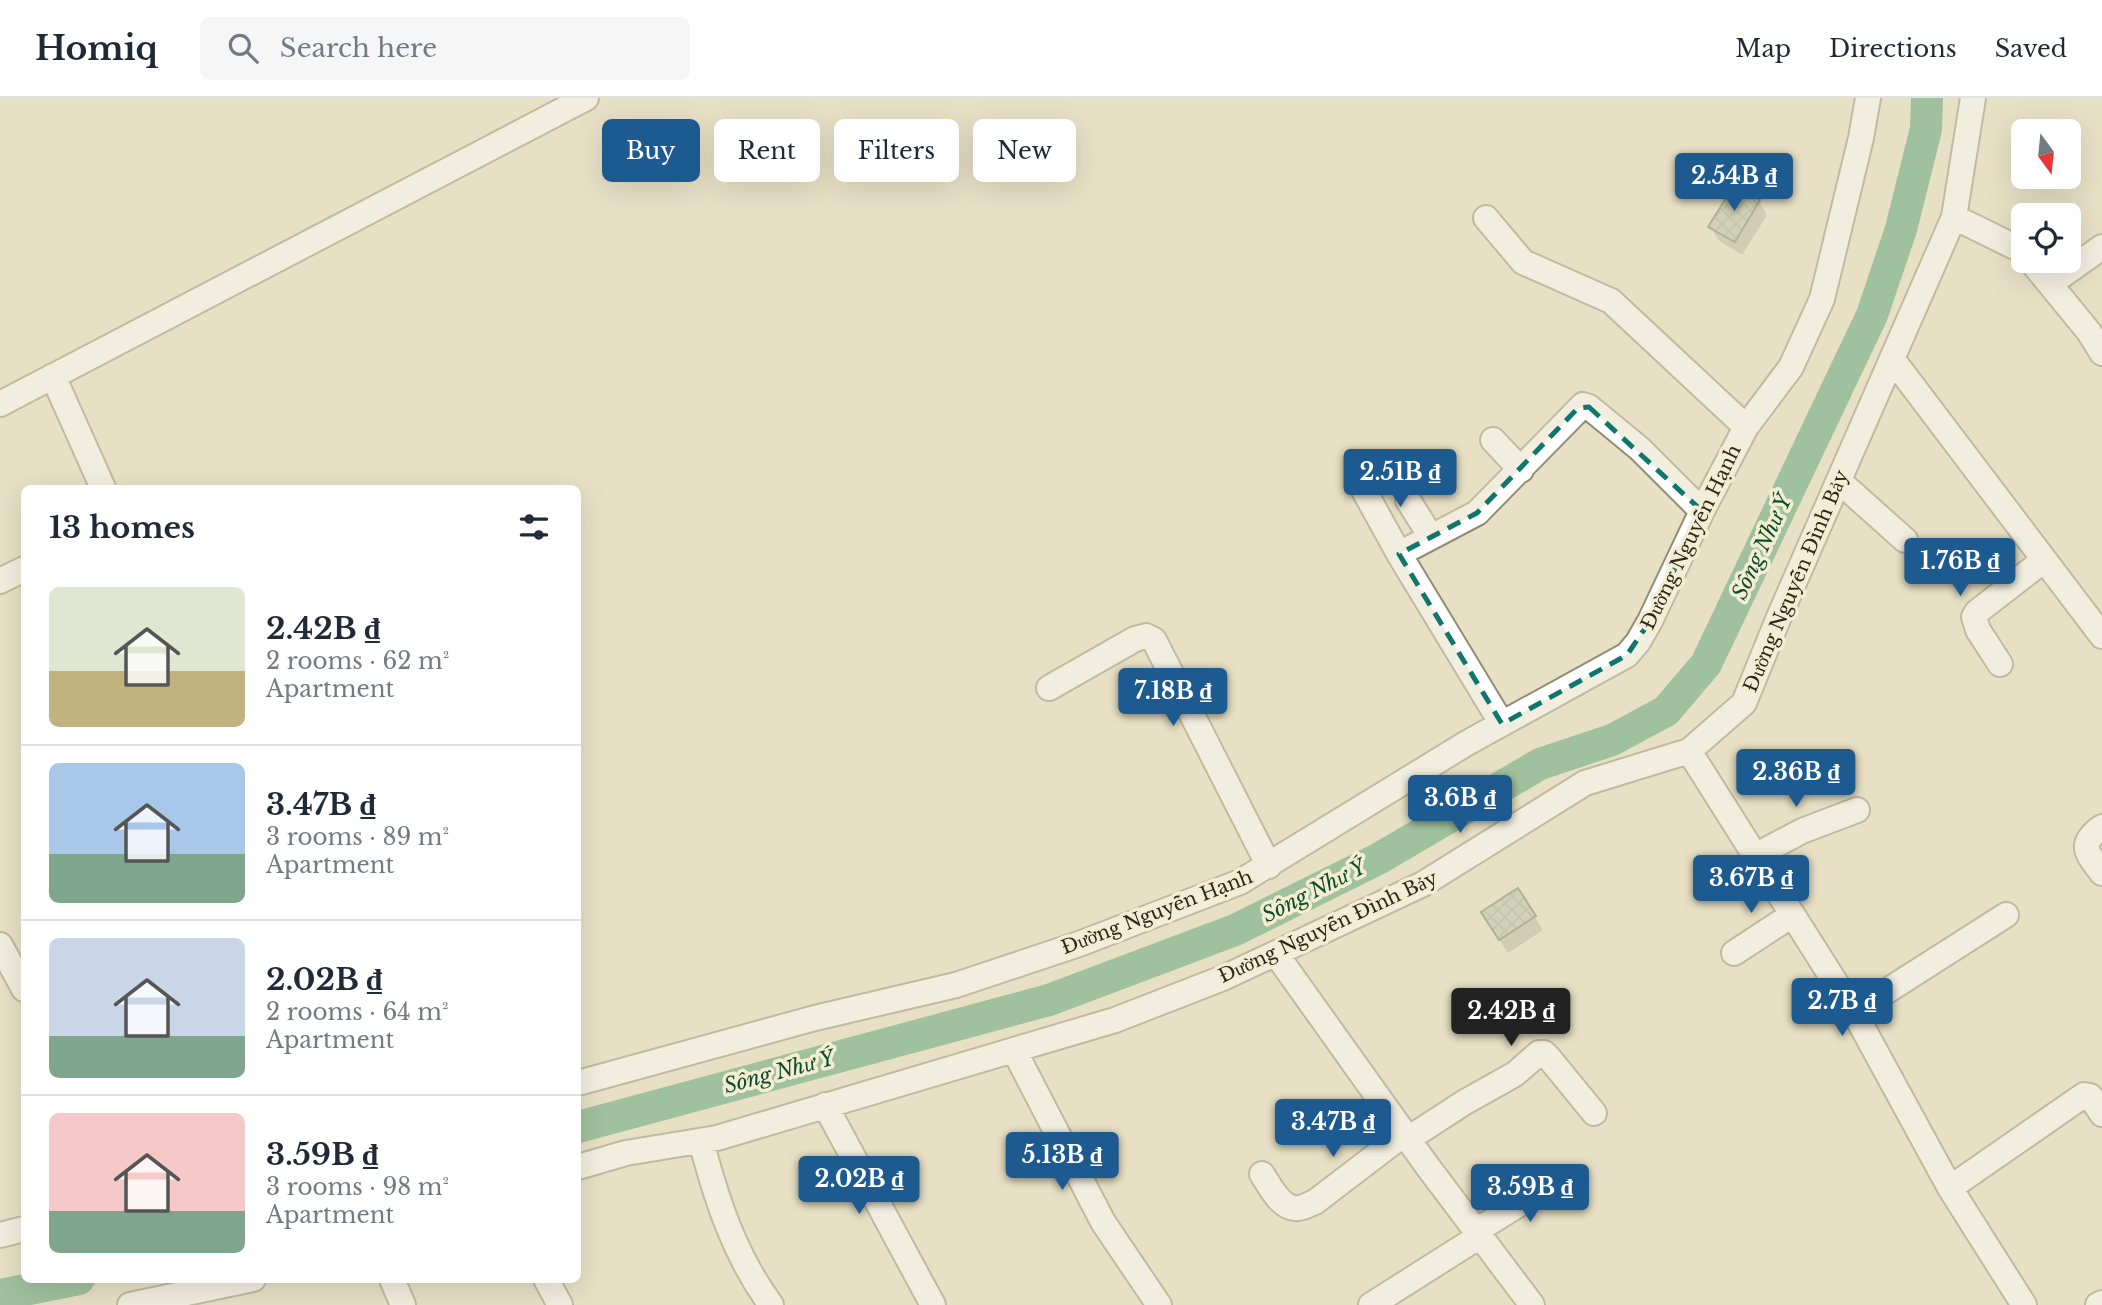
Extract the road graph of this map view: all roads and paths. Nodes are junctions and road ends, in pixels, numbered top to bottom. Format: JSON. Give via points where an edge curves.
{"nodes":[{"id":1,"x":586,"y":98,"type":"edge"},
{"id":2,"x":1868,"y":98,"type":"edge"},
{"id":3,"x":1973,"y":98,"type":"edge"},
{"id":4,"x":1954,"y":217,"type":"junction"},
{"id":5,"x":1486,"y":218,"type":"dead end"},
{"id":6,"x":2011,"y":245,"type":"edge"},
{"id":7,"x":2102,"y":247,"type":"edge"},
{"id":8,"x":2041,"y":273,"type":"edge"},
{"id":9,"x":2050,"y":284,"type":"junction"},
{"id":10,"x":2097,"y":336,"type":"edge"},
{"id":11,"x":1892,"y":360,"type":"junction"},
{"id":12,"x":53,"y":376,"type":"junction"},
{"id":13,"x":0,"y":404,"type":"edge"},
{"id":14,"x":1746,"y":426,"type":"junction"},
{"id":15,"x":1493,"y":440,"type":"dead end"},
{"id":16,"x":1521,"y":470,"type":"junction"},
{"id":17,"x":1839,"y":481,"type":"junction"},
{"id":18,"x":102,"y":485,"type":"edge"},
{"id":19,"x":1361,"y":485,"type":"dead end"},
{"id":20,"x":1408,"y":500,"type":"dead end"},
{"id":21,"x":1702,"y":511,"type":"junction"},
{"id":22,"x":1431,"y":537,"type":"junction"},
{"id":23,"x":1905,"y":540,"type":"dead end"},
{"id":24,"x":1399,"y":554,"type":"junction"},
{"id":25,"x":2044,"y":560,"type":"junction"},
{"id":26,"x":21,"y":570,"type":"edge"},
{"id":27,"x":0,"y":581,"type":"edge"},
{"id":28,"x":2102,"y":636,"type":"edge"},
{"id":29,"x":2000,"y":664,"type":"dead end"},
{"id":30,"x":1049,"y":688,"type":"dead end"},
{"id":31,"x":1502,"y":724,"type":"junction"},
{"id":32,"x":1689,"y":751,"type":"junction"},
{"id":33,"x":1857,"y":810,"type":"dead end"},
{"id":34,"x":2102,"y":827,"type":"edge"},
{"id":35,"x":1755,"y":856,"type":"junction"},
{"id":36,"x":1269,"y":866,"type":"junction"},
{"id":37,"x":2102,"y":873,"type":"edge"},
{"id":38,"x":1793,"y":915,"type":"junction"},
{"id":39,"x":2006,"y":915,"type":"dead end"},
{"id":40,"x":0,"y":945,"type":"edge"},
{"id":41,"x":1734,"y":953,"type":"dead end"},
{"id":42,"x":1276,"y":954,"type":"junction"},
{"id":43,"x":21,"y":984,"type":"edge"},
{"id":44,"x":1854,"y":1012,"type":"junction"},
{"id":45,"x":1014,"y":1050,"type":"junction"},
{"id":46,"x":581,"y":1082,"type":"edge"},
{"id":47,"x":825,"y":1105,"type":"junction"},
{"id":48,"x":1594,"y":1113,"type":"dead end"},
{"id":49,"x":2102,"y":1114,"type":"edge"},
{"id":50,"x":1406,"y":1136,"type":"junction"},
{"id":51,"x":701,"y":1141,"type":"junction"},
{"id":52,"x":581,"y":1166,"type":"edge"},
{"id":53,"x":1262,"y":1174,"type":"dead end"},
{"id":54,"x":1555,"y":1178,"type":"dead end"},
{"id":55,"x":1950,"y":1188,"type":"junction"},
{"id":56,"x":21,"y":1230,"type":"edge"},
{"id":57,"x":1478,"y":1233,"type":"junction"},
{"id":58,"x":0,"y":1235,"type":"edge"},
{"id":59,"x":395,"y":1283,"type":"edge"},
{"id":60,"x":548,"y":1283,"type":"edge"},
{"id":61,"x":238,"y":1290,"type":"edge"},
{"id":62,"x":130,"y":1305,"type":"edge"},
{"id":63,"x":403,"y":1305,"type":"edge"},
{"id":64,"x":560,"y":1305,"type":"edge"},
{"id":65,"x":771,"y":1305,"type":"edge"},
{"id":66,"x":933,"y":1305,"type":"edge"},
{"id":67,"x":1159,"y":1305,"type":"edge"},
{"id":68,"x":1371,"y":1305,"type":"edge"},
{"id":69,"x":1532,"y":1305,"type":"edge"},
{"id":70,"x":2024,"y":1305,"type":"edge"}],
"edges":[{"from":1,"to":12,"type":"street"},
{"from":2,"to":14,"type":"street","name":"Đường Nguyễn Hạnh","via":[[1822,299],[1791,367]]},
{"from":3,"to":4,"type":"street","name":"Đường Nguyễn Đình Bảy"},
{"from":4,"to":6,"type":"street"},
{"from":4,"to":11,"type":"street","name":"Đường Nguyễn Đình Bảy"},
{"from":5,"to":14,"type":"street","via":[[1522,262],[1611,301]]},
{"from":7,"to":9,"type":"street"},
{"from":8,"to":9,"type":"street"},
{"from":9,"to":10,"type":"street"},
{"from":11,"to":17,"type":"street","name":"Đường Nguyễn Đình Bảy"},
{"from":11,"to":25,"type":"street"},
{"from":12,"to":13,"type":"street"},
{"from":12,"to":18,"type":"street"},
{"from":14,"to":21,"type":"street","name":"Đường Nguyễn Hạnh"},
{"from":15,"to":16,"type":"street"},
{"from":16,"to":21,"type":"street","via":[[1583,405],[1640,449]]},
{"from":16,"to":22,"type":"street","via":[[1477,513]]},
{"from":17,"to":23,"type":"street"},
{"from":17,"to":32,"type":"street","name":"Đường Nguyễn Đình Bảy","via":[[1744,704]]},
{"from":19,"to":24,"type":"street"},
{"from":20,"to":22,"type":"street"},
{"from":21,"to":31,"type":"street","name":"Đường Nguyễn Hạnh","via":[[1650,621],[1627,655]]},
{"from":22,"to":24,"type":"street"},
{"from":24,"to":31,"type":"street"},
{"from":25,"to":28,"type":"street"},
{"from":25,"to":29,"type":"street","via":[[1975,615],[1978,630]]},
{"from":26,"to":27,"type":"street"},
{"from":30,"to":36,"type":"street","via":[[1135,639],[1146,636],[1154,640]]},
{"from":31,"to":36,"type":"street","name":"Đường Nguyễn Hạnh"},
{"from":32,"to":35,"type":"street"},
{"from":32,"to":42,"type":"street","name":"Đường Nguyễn Đình Bảy","via":[[1585,783],[1423,884]]},
{"from":33,"to":35,"type":"street"},
{"from":34,"to":37,"type":"street","via":[[2086,844]]},
{"from":35,"to":38,"type":"street"},
{"from":36,"to":46,"type":"street","name":"Đường Nguyễn Hạnh","via":[[1240,882],[1102,935],[956,985]]},
{"from":38,"to":41,"type":"street"},
{"from":38,"to":44,"type":"street"},
{"from":39,"to":44,"type":"street"},
{"from":40,"to":43,"type":"street"},
{"from":42,"to":45,"type":"street","name":"Đường Nguyễn Đình Bảy","via":[[1115,1020]]},
{"from":42,"to":50,"type":"street"},
{"from":44,"to":55,"type":"street"},
{"from":45,"to":47,"type":"street","name":"Đường Nguyễn Đình Bảy"},
{"from":45,"to":67,"type":"street","via":[[1103,1222]]},
{"from":47,"to":51,"type":"street","name":"Đường Nguyễn Đình Bảy"},
{"from":47,"to":66,"type":"street"},
{"from":48,"to":50,"type":"street","via":[[1549,1058],[1539,1053],[1516,1074]]},
{"from":49,"to":55,"type":"street","via":[[2084,1094]]},
{"from":50,"to":53,"type":"street","via":[[1315,1202],[1299,1208],[1282,1202]]},
{"from":50,"to":57,"type":"street"},
{"from":51,"to":52,"type":"street","name":"Đường Nguyễn Đình Bảy","via":[[626,1153]]},
{"from":51,"to":65,"type":"street","via":[[734,1243]]},
{"from":54,"to":57,"type":"street"},
{"from":55,"to":70,"type":"street"},
{"from":56,"to":58,"type":"street"},
{"from":57,"to":68,"type":"street"},
{"from":57,"to":69,"type":"street"},
{"from":59,"to":63,"type":"street"},
{"from":60,"to":64,"type":"street"},
{"from":61,"to":62,"type":"street"}]}
